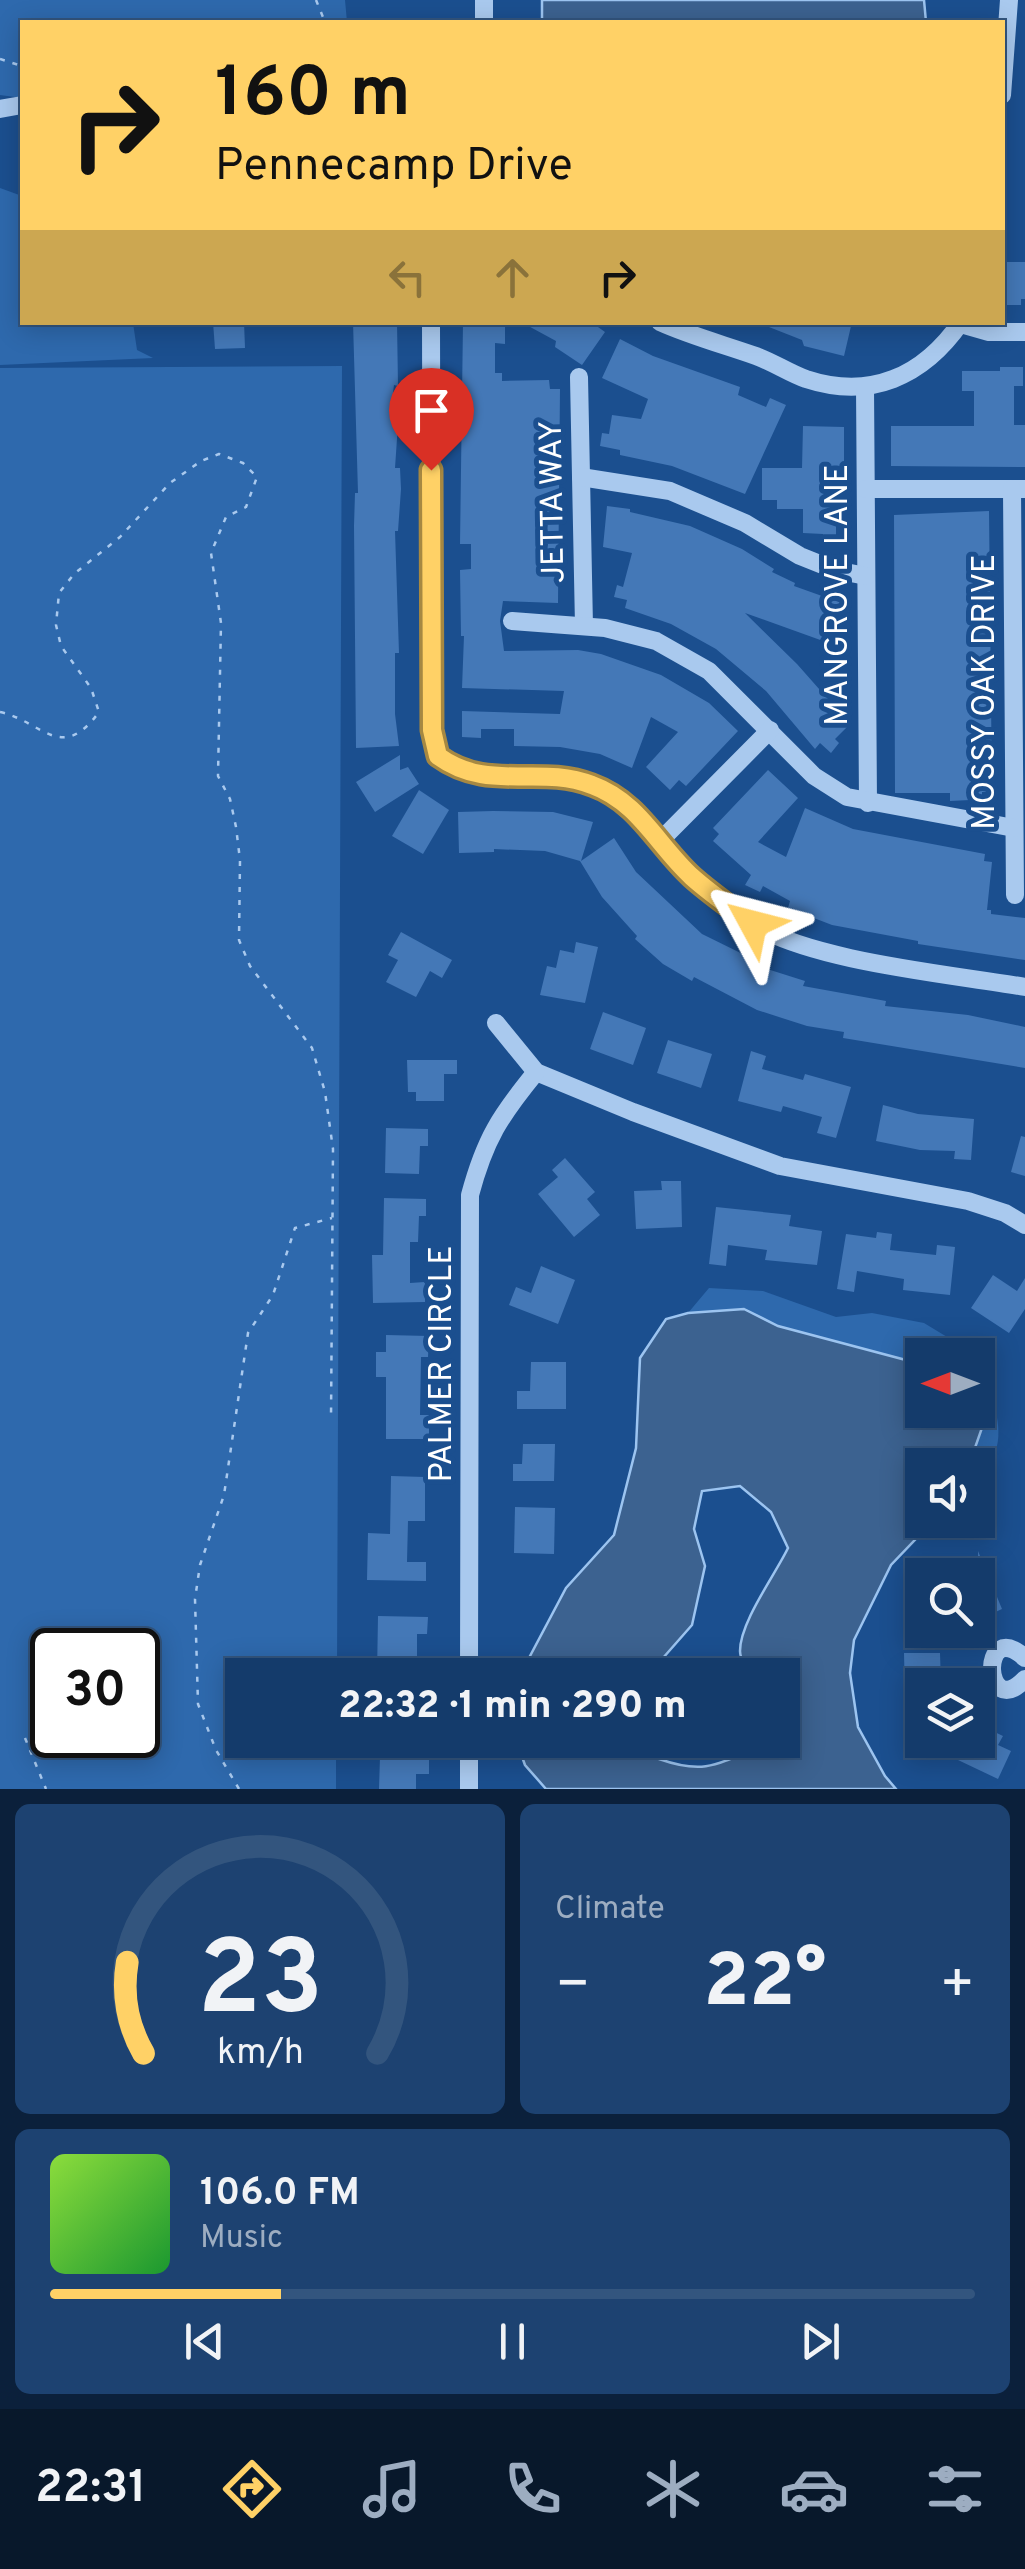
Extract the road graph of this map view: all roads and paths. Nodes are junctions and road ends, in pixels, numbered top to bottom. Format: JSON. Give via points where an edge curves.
{"nodes":[{"id":1,"x":1009,"y":0,"type":"edge"},
{"id":2,"x":1005,"y":54,"type":"edge"},
{"id":3,"x":431,"y":325,"type":"edge"},
{"id":4,"x":668,"y":325,"type":"edge"},
{"id":5,"x":959,"y":325,"type":"edge"},
{"id":6,"x":967,"y":325,"type":"edge"},
{"id":7,"x":1025,"y":332,"type":"edge"},
{"id":8,"x":579,"y":377,"type":"dead end"},
{"id":9,"x":865,"y":386,"type":"junction"},
{"id":10,"x":581,"y":477,"type":"junction"},
{"id":11,"x":866,"y":489,"type":"junction"},
{"id":12,"x":1019,"y":489,"type":"edge"},
{"id":13,"x":866,"y":576,"type":"junction"},
{"id":14,"x":512,"y":621,"type":"dead end"},
{"id":15,"x":584,"y":626,"type":"junction"},
{"id":16,"x":0,"y":712,"type":"edge"},
{"id":17,"x":770,"y":730,"type":"junction"},
{"id":18,"x":868,"y":803,"type":"junction"},
{"id":19,"x":1014,"y":828,"type":"junction"},
{"id":20,"x":661,"y":840,"type":"junction"},
{"id":21,"x":1015,"y":895,"type":"dead end"},
{"id":22,"x":1025,"y":987,"type":"edge"},
{"id":23,"x":496,"y":1022,"type":"dead end"},
{"id":24,"x":536,"y":1072,"type":"junction"},
{"id":25,"x":334,"y":1218,"type":"junction"},
{"id":26,"x":1025,"y":1226,"type":"edge"},
{"id":27,"x":331,"y":1420,"type":"dead end"},
{"id":28,"x":470,"y":1658,"type":"edge"},
{"id":29,"x":1025,"y":1658,"type":"edge"},
{"id":30,"x":1025,"y":1679,"type":"edge"},
{"id":31,"x":25,"y":1738,"type":"dead end"},
{"id":32,"x":470,"y":1758,"type":"edge"},
{"id":33,"x":46,"y":1789,"type":"edge"},
{"id":34,"x":238,"y":1789,"type":"edge"},
{"id":35,"x":470,"y":1789,"type":"edge"}],
"edges":[{"from":1,"to":2,"type":"street"},
{"from":3,"to":20,"type":"street","via":[[432,730],[438,756],[479,776],[567,777],[592,784],[628,806]]},
{"from":4,"to":9,"type":"street","via":[[803,378]]},
{"from":5,"to":9,"type":"street","via":[[914,371]]},
{"from":6,"to":7,"type":"street"},
{"from":8,"to":10,"type":"street","name":"JETTA WAY"},
{"from":9,"to":11,"type":"street","name":"MANGROVE LANE"},
{"from":10,"to":13,"type":"street","via":[[670,491],[746,523],[800,556]]},
{"from":10,"to":15,"type":"street","name":"JETTA WAY"},
{"from":11,"to":12,"type":"street"},
{"from":11,"to":13,"type":"street","name":"MANGROVE LANE"},
{"from":12,"to":19,"type":"street","name":"MOSSY OAK DRIVE"},
{"from":13,"to":18,"type":"street","name":"MANGROVE LANE"},
{"from":14,"to":15,"type":"street"},
{"from":15,"to":17,"type":"street","via":[[656,641],[709,672]]},
{"from":16,"to":25,"type":"path","via":[[50,737],[86,730],[99,712],[62,646],[59,593],[201,460],[219,454],[257,477],[246,507],[226,517],[212,552],[221,623],[218,776],[236,827],[239,940],[250,966],[312,1048],[326,1092]]},
{"from":17,"to":18,"type":"street","via":[[814,776]]},
{"from":17,"to":20,"type":"street"},
{"from":18,"to":19,"type":"street"},
{"from":19,"to":21,"type":"street","name":"MOSSY OAK DRIVE"},
{"from":20,"to":22,"type":"street","via":[[690,875],[753,924],[837,954]]},
{"from":23,"to":24,"type":"street"},
{"from":24,"to":26,"type":"street","via":[[780,1166],[968,1202]]},
{"from":24,"to":28,"type":"street","name":"PALMER CIRCLE","via":[[500,1115],[470,1195]]},
{"from":25,"to":27,"type":"path"},
{"from":25,"to":34,"type":"path","via":[[295,1228],[273,1295],[248,1334],[224,1494],[200,1565],[198,1704]]},
{"from":29,"to":30,"type":"street","via":[[1002,1650],[990,1670],[1006,1688]]},
{"from":31,"to":33,"type":"path"},
{"from":32,"to":35,"type":"street"}]}
